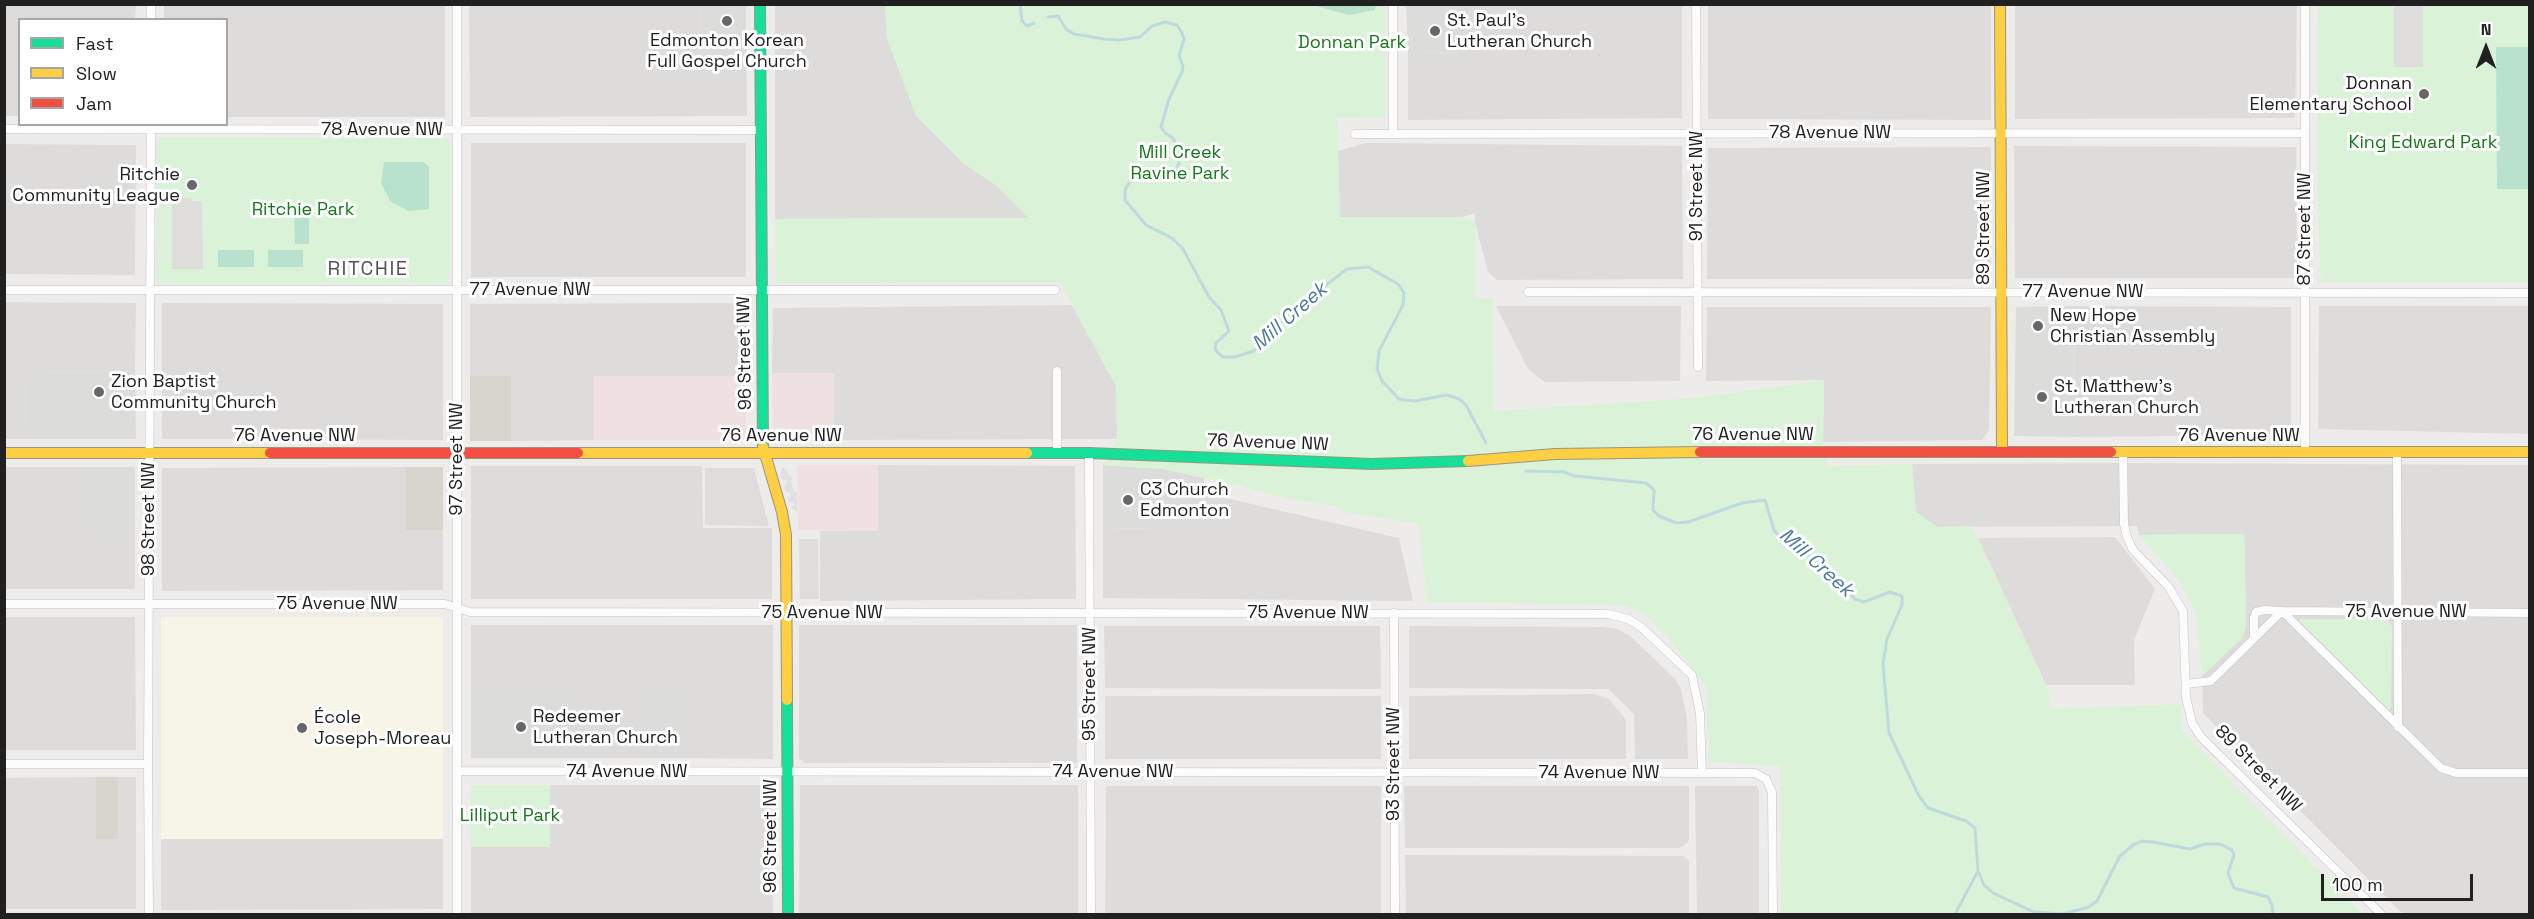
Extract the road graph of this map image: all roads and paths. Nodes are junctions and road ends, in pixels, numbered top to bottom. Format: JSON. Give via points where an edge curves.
{"nodes":[{"id":1,"x":457,"y":4,"type":"edge"},
{"id":2,"x":760,"y":4,"type":"edge"},
{"id":3,"x":1393,"y":4,"type":"edge"},
{"id":4,"x":1696,"y":4,"type":"edge"},
{"id":5,"x":2000,"y":4,"type":"edge"},
{"id":6,"x":2304,"y":4,"type":"edge"},
{"id":7,"x":151,"y":127,"type":"edge"},
{"id":8,"x":4,"y":129,"type":"edge"},
{"id":9,"x":760,"y":130,"type":"junction"},
{"id":10,"x":457,"y":131,"type":"junction"},
{"id":11,"x":2001,"y":133,"type":"junction"},
{"id":12,"x":2304,"y":133,"type":"junction"},
{"id":13,"x":1355,"y":134,"type":"dead end"},
{"id":14,"x":1393,"y":134,"type":"junction"},
{"id":15,"x":1697,"y":134,"type":"junction"},
{"id":16,"x":760,"y":288,"type":"junction"},
{"id":17,"x":4,"y":290,"type":"edge"},
{"id":18,"x":149,"y":290,"type":"junction"},
{"id":19,"x":457,"y":290,"type":"junction"},
{"id":20,"x":1055,"y":290,"type":"dead end"},
{"id":21,"x":1528,"y":292,"type":"dead end"},
{"id":22,"x":1698,"y":292,"type":"junction"},
{"id":23,"x":2001,"y":292,"type":"junction"},
{"id":24,"x":2305,"y":293,"type":"junction"},
{"id":25,"x":2529,"y":293,"type":"edge"},
{"id":26,"x":1698,"y":368,"type":"dead end"},
{"id":27,"x":1058,"y":371,"type":"dead end"},
{"id":28,"x":2002,"y":452,"type":"junction"},
{"id":29,"x":2397,"y":452,"type":"junction"},
{"id":30,"x":4,"y":453,"type":"edge"},
{"id":31,"x":149,"y":453,"type":"junction"},
{"id":32,"x":457,"y":453,"type":"junction"},
{"id":33,"x":764,"y":453,"type":"junction"},
{"id":34,"x":1057,"y":453,"type":"junction"},
{"id":35,"x":1089,"y":453,"type":"junction"},
{"id":36,"x":2123,"y":453,"type":"junction"},
{"id":37,"x":2305,"y":453,"type":"junction"},
{"id":38,"x":2529,"y":453,"type":"edge"},
{"id":39,"x":4,"y":604,"type":"edge"},
{"id":40,"x":148,"y":604,"type":"junction"},
{"id":41,"x":457,"y":608,"type":"junction"},
{"id":42,"x":2282,"y":611,"type":"junction"},
{"id":43,"x":2398,"y":612,"type":"junction"},
{"id":44,"x":786,"y":613,"type":"junction"},
{"id":45,"x":1089,"y":613,"type":"junction"},
{"id":46,"x":1394,"y":613,"type":"junction"},
{"id":47,"x":2529,"y":613,"type":"edge"},
{"id":48,"x":2254,"y":637,"type":"junction"},
{"id":49,"x":2186,"y":684,"type":"junction"},
{"id":50,"x":2398,"y":727,"type":"junction"},
{"id":51,"x":4,"y":764,"type":"edge"},
{"id":52,"x":147,"y":764,"type":"junction"},
{"id":53,"x":457,"y":771,"type":"junction"},
{"id":54,"x":787,"y":772,"type":"junction"},
{"id":55,"x":1090,"y":772,"type":"junction"},
{"id":56,"x":1395,"y":773,"type":"junction"},
{"id":57,"x":1702,"y":773,"type":"junction"},
{"id":58,"x":2529,"y":774,"type":"edge"},
{"id":59,"x":149,"y":915,"type":"edge"},
{"id":60,"x":457,"y":915,"type":"edge"},
{"id":61,"x":788,"y":915,"type":"edge"},
{"id":62,"x":1091,"y":915,"type":"edge"},
{"id":63,"x":1395,"y":915,"type":"edge"},
{"id":64,"x":1773,"y":915,"type":"edge"},
{"id":65,"x":2381,"y":915,"type":"edge"}],
"edges":[{"from":1,"to":10,"type":"street","name":"97 Street NW"},
{"from":2,"to":9,"type":"street","name":"96 Street NW"},
{"from":3,"to":14,"type":"street"},
{"from":4,"to":15,"type":"street","name":"91 Street NW"},
{"from":5,"to":11,"type":"street","name":"89 Street NW"},
{"from":6,"to":12,"type":"street","name":"87 Street NW"},
{"from":7,"to":8,"type":"street","name":"78 Avenue NW"},
{"from":7,"to":10,"type":"street","name":"78 Avenue NW"},
{"from":7,"to":18,"type":"street","name":"98 Street NW"},
{"from":9,"to":10,"type":"street","name":"78 Avenue NW"},
{"from":9,"to":16,"type":"street","name":"96 Street NW"},
{"from":10,"to":19,"type":"street","name":"97 Street NW"},
{"from":11,"to":12,"type":"street","name":"78 Avenue NW"},
{"from":11,"to":15,"type":"street","name":"78 Avenue NW"},
{"from":11,"to":23,"type":"street","name":"89 Street NW"},
{"from":12,"to":24,"type":"street","name":"87 Street NW"},
{"from":13,"to":14,"type":"street","name":"78 Avenue NW"},
{"from":14,"to":15,"type":"street","name":"78 Avenue NW"},
{"from":15,"to":22,"type":"street","name":"91 Street NW"},
{"from":16,"to":19,"type":"street","name":"77 Avenue NW"},
{"from":16,"to":20,"type":"street","name":"77 Avenue NW"},
{"from":16,"to":33,"type":"street","name":"96 Street NW"},
{"from":17,"to":18,"type":"street","name":"77 Avenue NW"},
{"from":18,"to":19,"type":"street","name":"77 Avenue NW"},
{"from":18,"to":31,"type":"street","name":"98 Street NW"},
{"from":19,"to":32,"type":"street","name":"97 Street NW"},
{"from":21,"to":22,"type":"street","name":"77 Avenue NW"},
{"from":22,"to":23,"type":"street","name":"77 Avenue NW"},
{"from":22,"to":26,"type":"street","name":"91 Street NW"},
{"from":23,"to":24,"type":"street","name":"77 Avenue NW"},
{"from":23,"to":28,"type":"street","name":"89 Street NW"},
{"from":24,"to":25,"type":"street","name":"77 Avenue NW"},
{"from":24,"to":37,"type":"street","name":"87 Street NW"},
{"from":27,"to":34,"type":"street"},
{"from":28,"to":35,"type":"street","name":"76 Avenue NW","via":[[1656,452],[1384,464]]},
{"from":28,"to":36,"type":"street","name":"76 Avenue NW"},
{"from":29,"to":37,"type":"street","name":"76 Avenue NW"},
{"from":29,"to":38,"type":"street","name":"76 Avenue NW"},
{"from":29,"to":43,"type":"street"},
{"from":30,"to":31,"type":"street","name":"76 Avenue NW"},
{"from":31,"to":32,"type":"street","name":"76 Avenue NW"},
{"from":31,"to":40,"type":"street","name":"98 Street NW"},
{"from":32,"to":33,"type":"street","name":"76 Avenue NW"},
{"from":32,"to":41,"type":"street","name":"97 Street NW"},
{"from":33,"to":34,"type":"street","name":"76 Avenue NW"},
{"from":33,"to":44,"type":"street","name":"96 Street NW","via":[[785,526]]},
{"from":34,"to":35,"type":"street","name":"76 Avenue NW"},
{"from":35,"to":45,"type":"street","name":"95 Street NW"},
{"from":36,"to":37,"type":"street","name":"76 Avenue NW"},
{"from":36,"to":49,"type":"street","name":"89 Street NW","via":[[2125,531],[2133,550],[2168,586],[2183,611]]},
{"from":39,"to":40,"type":"street","name":"75 Avenue NW"},
{"from":40,"to":41,"type":"street","name":"75 Avenue NW","via":[[445,604]]},
{"from":40,"to":52,"type":"street","name":"98 Street NW"},
{"from":41,"to":44,"type":"street","name":"75 Avenue NW","via":[[470,612]]},
{"from":41,"to":53,"type":"street","name":"97 Street NW"},
{"from":42,"to":43,"type":"street","name":"75 Avenue NW"},
{"from":42,"to":48,"type":"street"},
{"from":42,"to":48,"type":"street","name":"75 Avenue NW","via":[[2256,612]]},
{"from":42,"to":50,"type":"street"},
{"from":43,"to":47,"type":"street","name":"75 Avenue NW"},
{"from":43,"to":50,"type":"street"},
{"from":44,"to":45,"type":"street","name":"75 Avenue NW"},
{"from":44,"to":54,"type":"street","name":"96 Street NW"},
{"from":45,"to":46,"type":"street","name":"75 Avenue NW"},
{"from":45,"to":55,"type":"street","name":"95 Street NW"},
{"from":46,"to":56,"type":"street","name":"93 Street NW"},
{"from":46,"to":57,"type":"street","name":"75 Avenue NW","via":[[1621,616],[1638,625],[1688,669],[1700,713]]},
{"from":48,"to":49,"type":"street","via":[[2211,681]]},
{"from":49,"to":65,"type":"street","name":"89 Street NW","via":[[2190,716],[2201,737]]},
{"from":50,"to":58,"type":"street","via":[[2435,763],[2450,772]]},
{"from":51,"to":52,"type":"street"},
{"from":52,"to":59,"type":"street","name":"98 Street NW"},
{"from":53,"to":54,"type":"street","name":"74 Avenue NW"},
{"from":53,"to":60,"type":"street","name":"97 Street NW"},
{"from":54,"to":55,"type":"street","name":"74 Avenue NW"},
{"from":54,"to":61,"type":"street","name":"96 Street NW"},
{"from":55,"to":56,"type":"street","name":"74 Avenue NW"},
{"from":55,"to":62,"type":"street","name":"95 Street NW"},
{"from":56,"to":57,"type":"street","name":"74 Avenue NW"},
{"from":56,"to":63,"type":"street","name":"93 Street NW"},
{"from":57,"to":64,"type":"street","name":"74 Avenue NW","via":[[1755,773],[1771,787]]}]}
